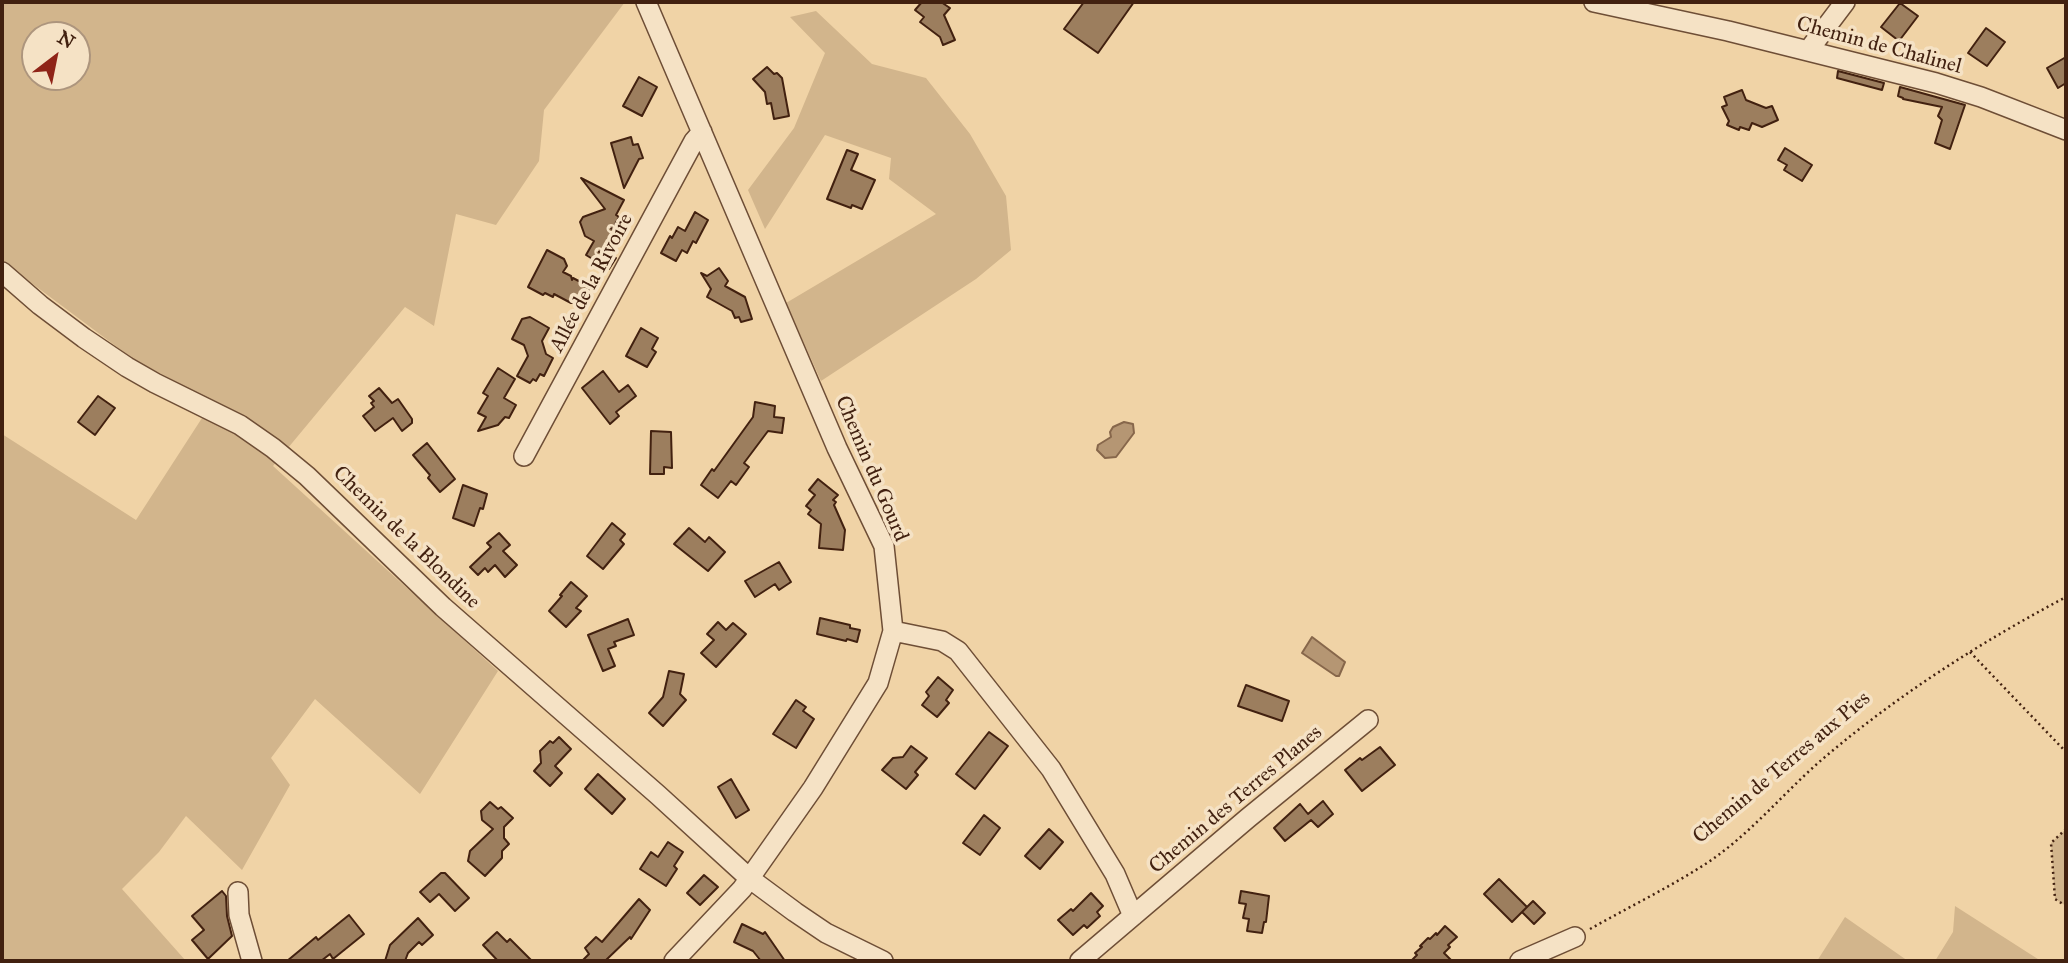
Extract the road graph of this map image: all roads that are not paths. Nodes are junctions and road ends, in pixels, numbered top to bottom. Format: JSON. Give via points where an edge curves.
{"nodes":[{"id":1,"x":646,"y":2,"type":"edge"},
{"id":2,"x":1594,"y":2,"type":"edge"},
{"id":3,"x":1845,"y":2,"type":"edge"},
{"id":4,"x":1808,"y":51,"type":"junction"},
{"id":5,"x":2066,"y":130,"type":"edge"},
{"id":6,"x":702,"y":132,"type":"junction"},
{"id":7,"x":2,"y":272,"type":"edge"},
{"id":8,"x":524,"y":456,"type":"dead end"},
{"id":9,"x":893,"y":631,"type":"junction"},
{"id":10,"x":1368,"y":720,"type":"dead end"},
{"id":11,"x":749,"y":878,"type":"junction"},
{"id":12,"x":238,"y":892,"type":"dead end"},
{"id":13,"x":1133,"y":916,"type":"junction"},
{"id":14,"x":1575,"y":937,"type":"road end"},
{"id":15,"x":252,"y":961,"type":"edge"},
{"id":16,"x":674,"y":961,"type":"edge"},
{"id":17,"x":883,"y":961,"type":"edge"},
{"id":18,"x":1080,"y":961,"type":"edge"},
{"id":19,"x":1520,"y":961,"type":"edge"}],
"edges":[{"from":1,"to":6,"type":"street","name":"Chemin du Gourd"},
{"from":2,"to":4,"type":"street","name":"Chemin de Chalinel"},
{"from":3,"to":4,"type":"street"},
{"from":4,"to":5,"type":"street","name":"Chemin de Chalinel","via":[[1936,83]]},
{"from":6,"to":8,"type":"street","name":"Allée de la Rivoire"},
{"from":6,"to":9,"type":"street","name":"Chemin du Gourd","via":[[837,448],[884,546]]},
{"from":7,"to":11,"type":"street","name":"Chemin de la Blondine","via":[[48,312],[127,367],[240,425],[307,476],[443,607]]},
{"from":9,"to":11,"type":"street","name":"Chemin du Gourd","via":[[878,683],[813,788]]},
{"from":9,"to":13,"type":"street","via":[[942,641],[958,652],[1051,769],[1115,874]]},
{"from":10,"to":13,"type":"street","name":"Chemin des Terres Planes"},
{"from":11,"to":16,"type":"street","name":"Chemin du Gourd"},
{"from":11,"to":17,"type":"street","name":"Chemin de la Blondine","via":[[826,933]]},
{"from":12,"to":15,"type":"street","via":[[239,915]]},
{"from":13,"to":18,"type":"street","name":"Chemin des Terres Planes"},
{"from":14,"to":19,"type":"street"}]}
